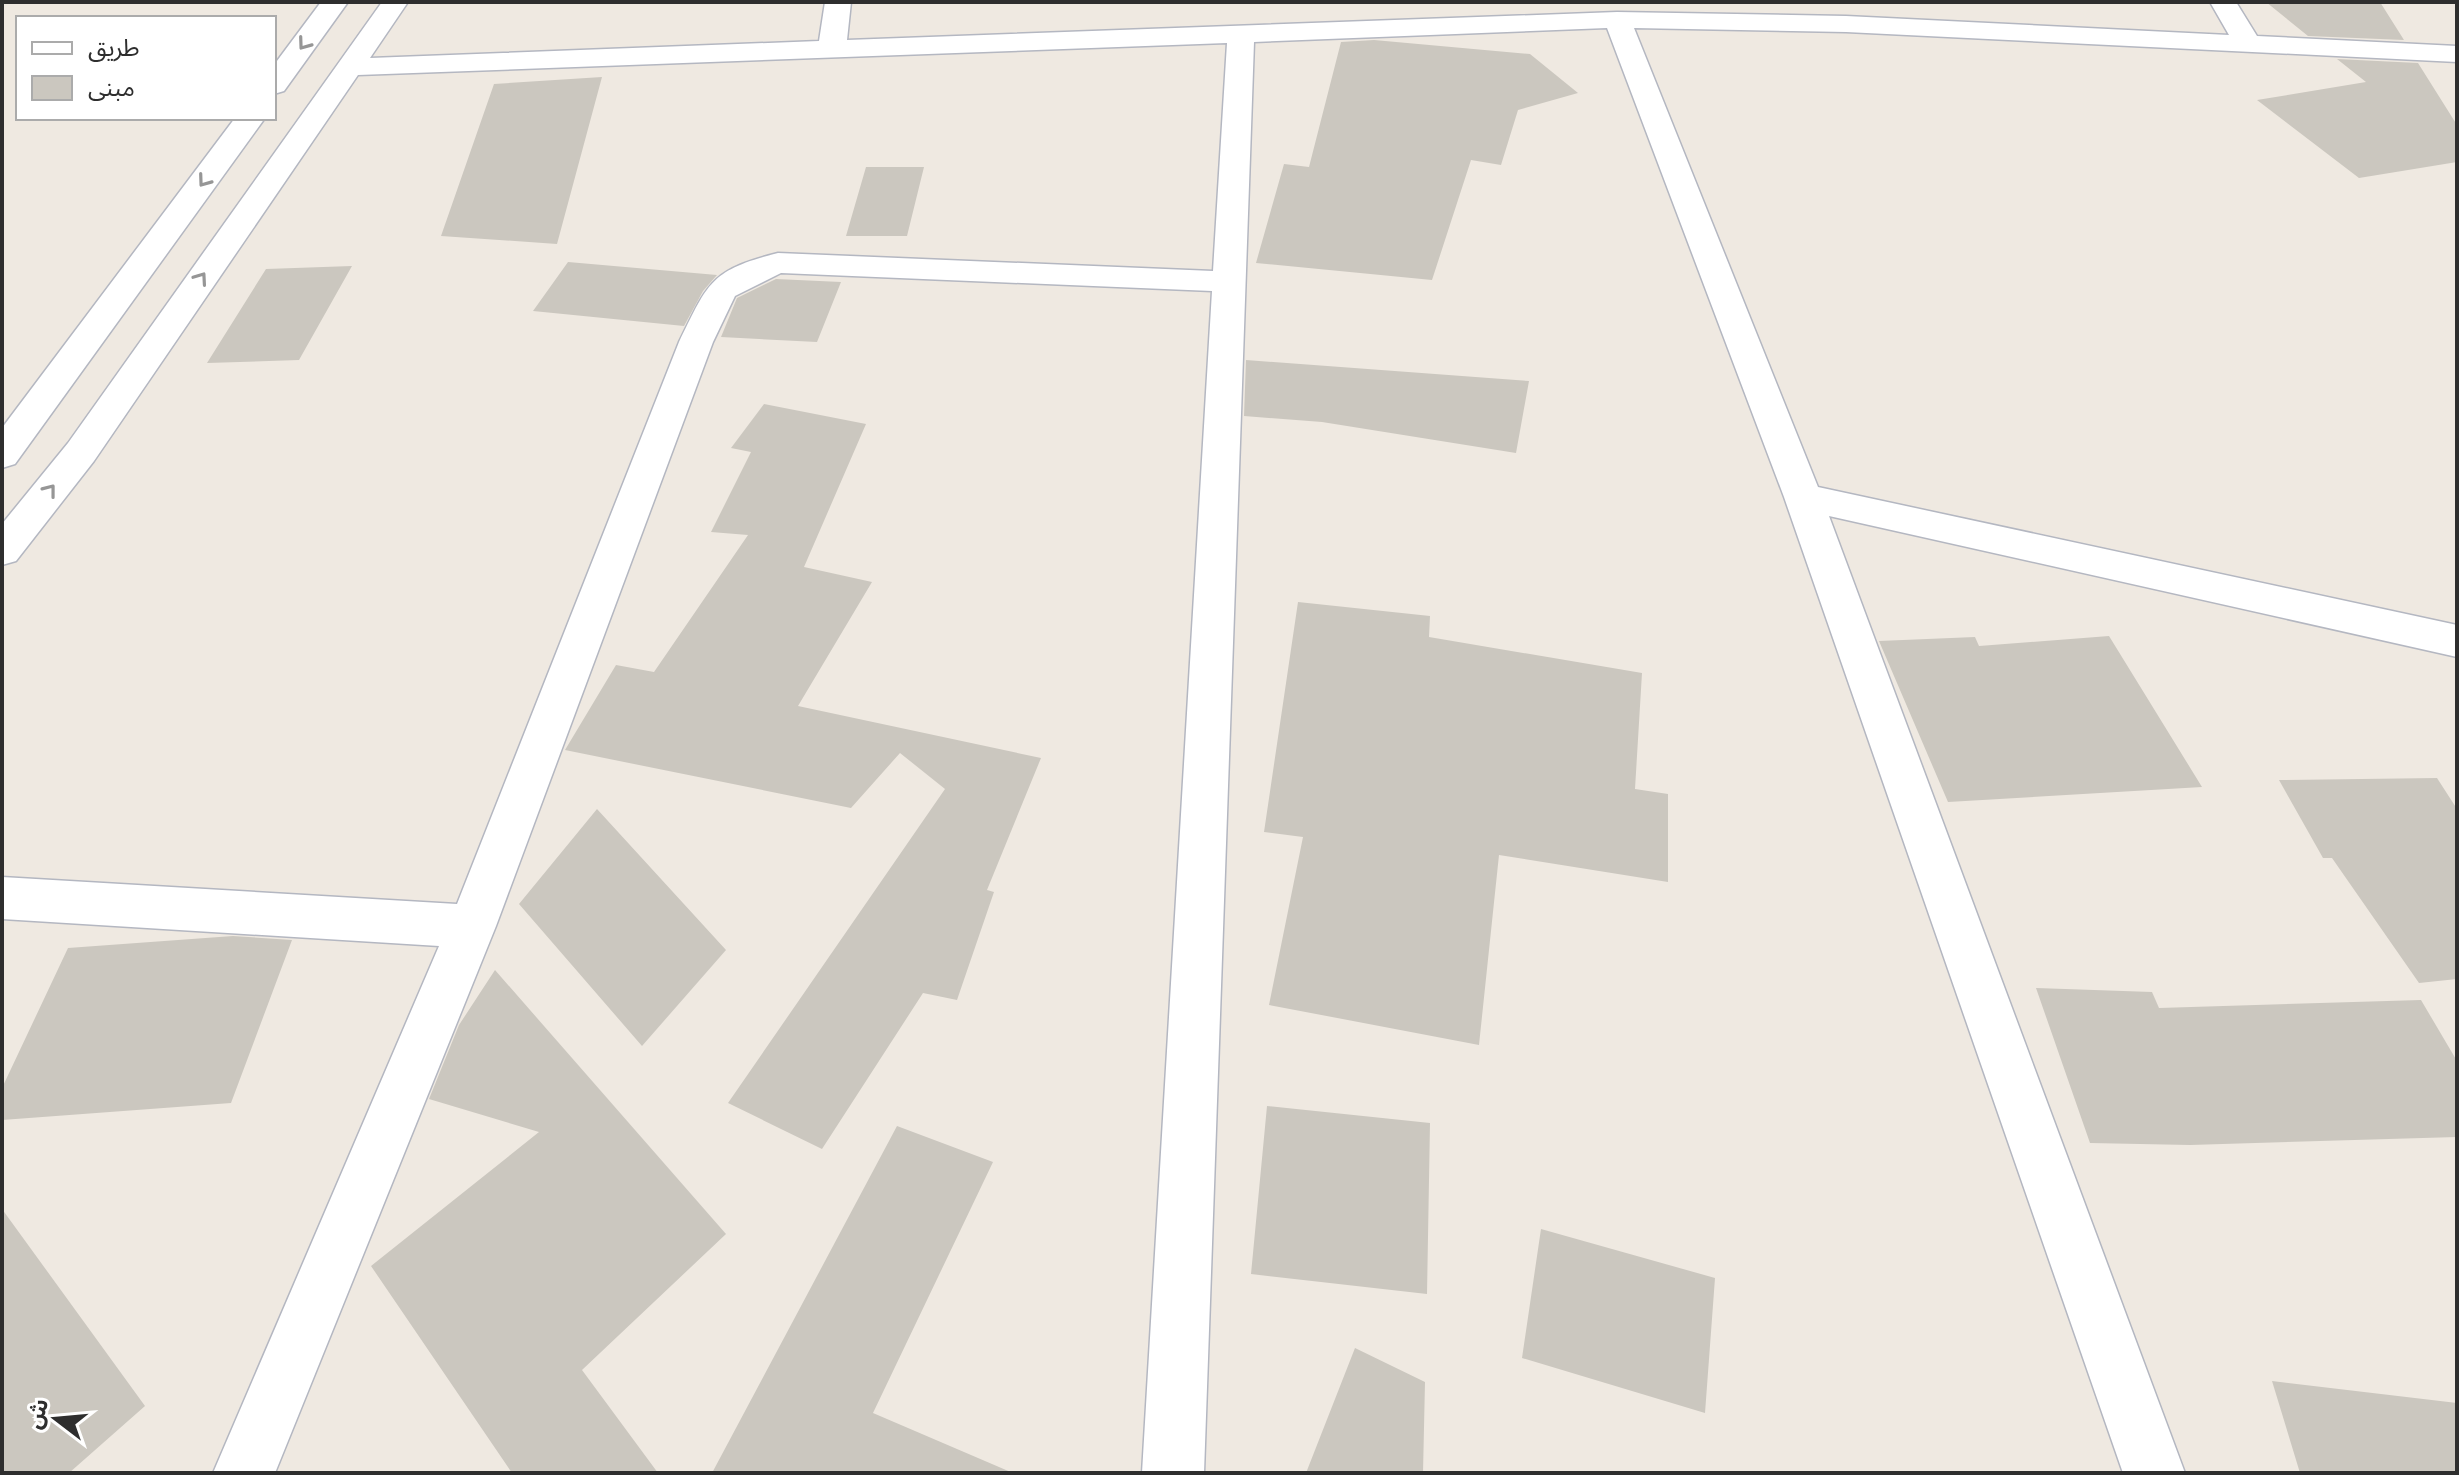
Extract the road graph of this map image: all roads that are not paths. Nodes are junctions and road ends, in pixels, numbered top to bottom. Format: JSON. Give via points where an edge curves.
{"nodes":[{"id":1,"x":335,"y":2,"type":"edge"},
{"id":2,"x":395,"y":2,"type":"edge"},
{"id":3,"x":838,"y":2,"type":"edge"},
{"id":4,"x":1347,"y":2,"type":"edge"},
{"id":5,"x":2223,"y":2,"type":"edge"},
{"id":6,"x":1617,"y":20,"type":"junction"},
{"id":7,"x":1369,"y":27,"type":"junction"},
{"id":8,"x":1241,"y":32,"type":"junction"},
{"id":9,"x":2249,"y":45,"type":"junction"},
{"id":10,"x":832,"y":48,"type":"junction"},
{"id":11,"x":2457,"y":54,"type":"edge"},
{"id":12,"x":350,"y":67,"type":"junction"},
{"id":13,"x":276,"y":82,"type":"edge"},
{"id":14,"x":248,"y":120,"type":"edge"},
{"id":15,"x":1231,"y":282,"type":"junction"},
{"id":16,"x":103,"y":416,"type":"junction"},
{"id":17,"x":15,"y":419,"type":"edge"},
{"id":18,"x":81,"y":452,"type":"junction"},
{"id":19,"x":2,"y":455,"type":"edge"},
{"id":20,"x":1803,"y":497,"type":"junction"},
{"id":21,"x":2,"y":551,"type":"edge"},
{"id":22,"x":2454,"y":644,"type":"edge"},
{"id":23,"x":2,"y":898,"type":"edge"},
{"id":24,"x":472,"y":926,"type":"junction"},
{"id":25,"x":244,"y":1473,"type":"edge"},
{"id":26,"x":1173,"y":1473,"type":"edge"},
{"id":27,"x":2154,"y":1473,"type":"edge"}],
"edges":[{"from":1,"to":13,"type":"street","one_way":true},
{"from":2,"to":12,"type":"street"},
{"from":3,"to":10,"type":"street"},
{"from":4,"to":7,"type":"street"},
{"from":5,"to":9,"type":"street"},
{"from":6,"to":7,"type":"street"},
{"from":6,"to":9,"type":"street","via":[[1846,24]]},
{"from":6,"to":20,"type":"street"},
{"from":7,"to":8,"type":"street"},
{"from":8,"to":10,"type":"street"},
{"from":8,"to":15,"type":"street"},
{"from":9,"to":11,"type":"street"},
{"from":10,"to":12,"type":"street"},
{"from":16,"to":12,"type":"street","one_way":true},
{"from":14,"to":17,"type":"street","one_way":true},
{"from":15,"to":24,"type":"street","via":[[778,263],[721,290],[696,342]]},
{"from":15,"to":26,"type":"street"},
{"from":16,"to":17,"type":"street"},
{"from":16,"to":18,"type":"street"},
{"from":17,"to":19,"type":"street"},
{"from":18,"to":19,"type":"street"},
{"from":21,"to":18,"type":"street","one_way":true},
{"from":20,"to":22,"type":"street"},
{"from":20,"to":27,"type":"street"},
{"from":23,"to":24,"type":"street"},
{"from":24,"to":25,"type":"street"}]}
